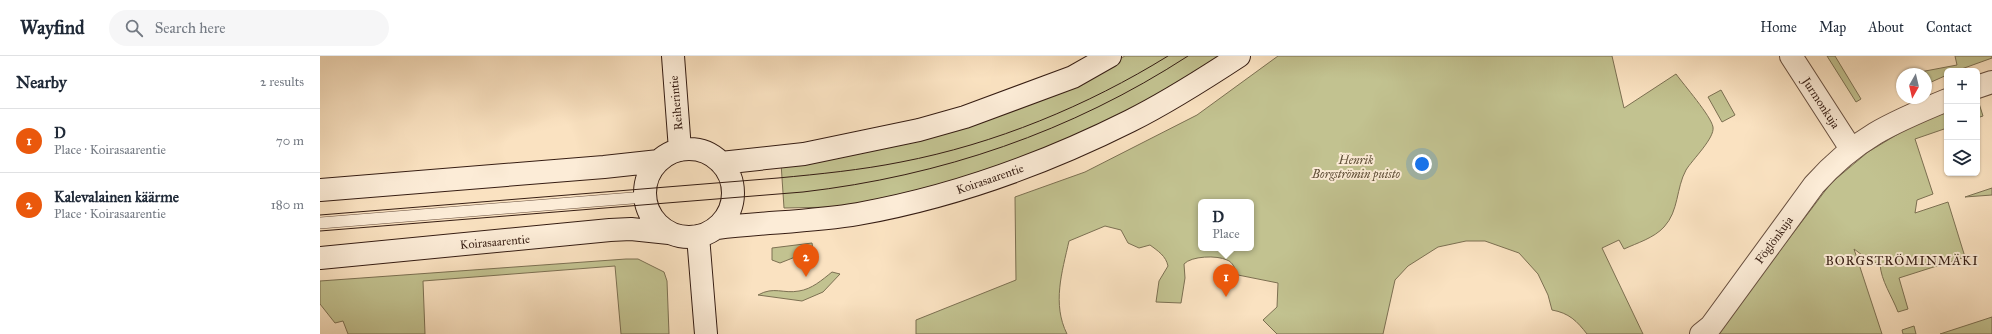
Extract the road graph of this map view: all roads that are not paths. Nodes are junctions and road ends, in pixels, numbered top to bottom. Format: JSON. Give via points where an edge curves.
{"nodes":[{"id":1,"x":673,"y":56,"type":"edge"},
{"id":2,"x":1110,"y":56,"type":"edge"},
{"id":3,"x":1239,"y":56,"type":"edge"},
{"id":4,"x":1791,"y":56,"type":"edge"},
{"id":5,"x":1992,"y":82,"type":"edge"},
{"id":6,"x":1980,"y":86,"type":"edge"},
{"id":7,"x":1944,"y":101,"type":"edge"},
{"id":8,"x":1852,"y":149,"type":"junction"},
{"id":9,"x":680,"y":150,"type":"junction"},
{"id":10,"x":659,"y":161,"type":"junction"},
{"id":11,"x":721,"y":162,"type":"junction"},
{"id":12,"x":320,"y":190,"type":"edge"},
{"id":13,"x":645,"y":197,"type":"junction"},
{"id":14,"x":320,"y":223,"type":"edge"},
{"id":15,"x":708,"y":232,"type":"junction"},
{"id":16,"x":669,"y":233,"type":"junction"},
{"id":17,"x":320,"y":258,"type":"edge"},
{"id":18,"x":706,"y":334,"type":"edge"},
{"id":19,"x":1701,"y":334,"type":"edge"}],
"edges":[{"from":1,"to":9,"type":"street","name":"Reiherintie"},
{"from":2,"to":11,"type":"street","via":[[1065,80],[965,117],[919,130],[804,154]]},
{"from":3,"to":15,"type":"street","name":"Koirasaarentie","via":[[1131,121],[1065,151],[980,183],[857,214]]},
{"from":4,"to":8,"type":"street","name":"Jurmonkuja"},
{"from":5,"to":6,"type":"street"},
{"from":7,"to":8,"type":"street","name":"Föglönkuja","via":[[1893,122]]},
{"from":8,"to":19,"type":"street","name":"Föglönkuja","via":[[1832,165],[1814,185],[1711,326]]},
{"from":9,"to":10,"type":"street"},
{"from":9,"to":11,"type":"street","via":[[702,151]]},
{"from":10,"to":12,"type":"street"},
{"from":10,"to":13,"type":"street","via":[[647,181]]},
{"from":11,"to":15,"type":"street","via":[[730,175],[733,198],[728,214]]},
{"from":13,"to":14,"type":"lane"},
{"from":13,"to":16,"type":"street","via":[[651,217]]},
{"from":15,"to":16,"type":"street","via":[[688,238]]},
{"from":15,"to":18,"type":"street"},
{"from":16,"to":17,"type":"street","name":"Koirasaarentie","via":[[631,229],[610,230]]}]}
